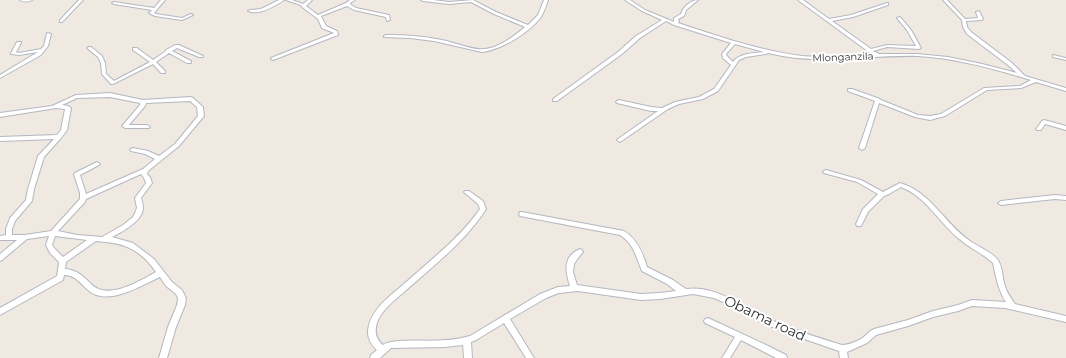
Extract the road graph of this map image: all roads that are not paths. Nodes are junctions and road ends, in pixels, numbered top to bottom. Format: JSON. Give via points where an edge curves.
{"nodes":[{"id":1,"x":22,"y":0,"type":"edge"},
{"id":2,"x":30,"y":0,"type":"edge"},
{"id":3,"x":81,"y":0,"type":"edge"},
{"id":4,"x":163,"y":0,"type":"edge"},
{"id":5,"x":282,"y":0,"type":"edge"},
{"id":6,"x":288,"y":0,"type":"edge"},
{"id":7,"x":310,"y":0,"type":"edge"},
{"id":8,"x":423,"y":0,"type":"edge"},
{"id":9,"x":546,"y":0,"type":"edge"},
{"id":10,"x":627,"y":0,"type":"edge"},
{"id":11,"x":696,"y":0,"type":"edge"},
{"id":12,"x":800,"y":0,"type":"edge"},
{"id":13,"x":945,"y":0,"type":"edge"},
{"id":14,"x":340,"y":1,"type":"dead end"},
{"id":15,"x":471,"y":1,"type":"edge"},
{"id":16,"x":350,"y":2,"type":"edge"},
{"id":17,"x":114,"y":3,"type":"dead end"},
{"id":18,"x":887,"y":4,"type":"dead end"},
{"id":19,"x":304,"y":5,"type":"junction"},
{"id":20,"x":154,"y":9,"type":"junction"},
{"id":21,"x":250,"y":11,"type":"dead end"},
{"id":22,"x":978,"y":12,"type":"dead end"},
{"id":23,"x":191,"y":15,"type":"dead end"},
{"id":24,"x":318,"y":16,"type":"junction"},
{"id":25,"x":899,"y":18,"type":"dead end"},
{"id":26,"x":388,"y":20,"type":"dead end"},
{"id":27,"x":665,"y":20,"type":"junction"},
{"id":28,"x":828,"y":20,"type":"junction"},
{"id":29,"x":964,"y":20,"type":"junction"},
{"id":30,"x":61,"y":21,"type":"dead end"},
{"id":31,"x":676,"y":24,"type":"junction"},
{"id":32,"x":528,"y":27,"type":"junction"},
{"id":33,"x":49,"y":34,"type":"dead end"},
{"id":34,"x":386,"y":36,"type":"dead end"},
{"id":35,"x":19,"y":43,"type":"dead end"},
{"id":36,"x":733,"y":43,"type":"junction"},
{"id":37,"x":88,"y":48,"type":"dead end"},
{"id":38,"x":135,"y":49,"type":"dead end"},
{"id":39,"x":43,"y":50,"type":"junction"},
{"id":40,"x":870,"y":50,"type":"junction"},
{"id":41,"x":168,"y":51,"type":"junction"},
{"id":42,"x":770,"y":53,"type":"junction"},
{"id":43,"x":201,"y":56,"type":"dead end"},
{"id":44,"x":878,"y":56,"type":"junction"},
{"id":45,"x":1055,"y":56,"type":"dead end"},
{"id":46,"x":273,"y":59,"type":"dead end"},
{"id":47,"x":1066,"y":59,"type":"edge"},
{"id":48,"x":153,"y":62,"type":"junction"},
{"id":49,"x":189,"y":62,"type":"dead end"},
{"id":50,"x":734,"y":64,"type":"junction"},
{"id":51,"x":163,"y":72,"type":"dead end"},
{"id":52,"x":0,"y":77,"type":"edge"},
{"id":53,"x":1025,"y":77,"type":"junction"},
{"id":54,"x":1036,"y":80,"type":"junction"},
{"id":55,"x":113,"y":83,"type":"junction"},
{"id":56,"x":850,"y":90,"type":"dead end"},
{"id":57,"x":1066,"y":90,"type":"edge"},
{"id":58,"x":110,"y":95,"type":"junction"},
{"id":59,"x":555,"y":100,"type":"dead end"},
{"id":60,"x":878,"y":100,"type":"junction"},
{"id":61,"x":143,"y":102,"type":"junction"},
{"id":62,"x":619,"y":102,"type":"dead end"},
{"id":63,"x":55,"y":106,"type":"junction"},
{"id":64,"x":664,"y":110,"type":"junction"},
{"id":65,"x":2,"y":114,"type":"edge"},
{"id":66,"x":0,"y":120,"type":"edge"},
{"id":67,"x":147,"y":127,"type":"dead end"},
{"id":68,"x":1066,"y":128,"type":"edge"},
{"id":69,"x":1039,"y":129,"type":"dead end"},
{"id":70,"x":60,"y":137,"type":"junction"},
{"id":71,"x":0,"y":139,"type":"edge"},
{"id":72,"x":620,"y":140,"type":"dead end"},
{"id":73,"x":862,"y":148,"type":"dead end"},
{"id":74,"x":133,"y":150,"type":"dead end"},
{"id":75,"x":159,"y":159,"type":"junction"},
{"id":76,"x":97,"y":164,"type":"dead end"},
{"id":77,"x":145,"y":170,"type":"junction"},
{"id":78,"x":826,"y":172,"type":"dead end"},
{"id":79,"x":467,"y":192,"type":"dead end"},
{"id":80,"x":882,"y":194,"type":"junction"},
{"id":81,"x":84,"y":197,"type":"junction"},
{"id":82,"x":1066,"y":198,"type":"edge"},
{"id":83,"x":1001,"y":203,"type":"dead end"},
{"id":84,"x":522,"y":214,"type":"dead end"},
{"id":85,"x":859,"y":224,"type":"dead end"},
{"id":86,"x":53,"y":233,"type":"junction"},
{"id":87,"x":9,"y":237,"type":"junction"},
{"id":88,"x":25,"y":237,"type":"junction"},
{"id":89,"x":0,"y":238,"type":"edge"},
{"id":90,"x":95,"y":238,"type":"junction"},
{"id":91,"x":105,"y":238,"type":"junction"},
{"id":92,"x":580,"y":252,"type":"dead end"},
{"id":93,"x":0,"y":258,"type":"edge"},
{"id":94,"x":63,"y":261,"type":"junction"},
{"id":95,"x":62,"y":272,"type":"junction"},
{"id":96,"x":162,"y":273,"type":"junction"},
{"id":97,"x":574,"y":288,"type":"junction"},
{"id":98,"x":684,"y":292,"type":"junction"},
{"id":99,"x":1013,"y":307,"type":"junction"},
{"id":100,"x":0,"y":312,"type":"edge"},
{"id":101,"x":1066,"y":318,"type":"edge"},
{"id":102,"x":506,"y":319,"type":"junction"},
{"id":103,"x":708,"y":321,"type":"dead end"},
{"id":104,"x":740,"y":336,"type":"junction"},
{"id":105,"x":467,"y":340,"type":"junction"},
{"id":106,"x":842,"y":348,"type":"junction"},
{"id":107,"x":383,"y":350,"type":"junction"},
{"id":108,"x":163,"y":358,"type":"edge"},
{"id":109,"x":374,"y":358,"type":"edge"},
{"id":110,"x":468,"y":358,"type":"edge"},
{"id":111,"x":530,"y":358,"type":"edge"},
{"id":112,"x":726,"y":358,"type":"edge"},
{"id":113,"x":783,"y":358,"type":"edge"},
{"id":114,"x":844,"y":358,"type":"edge"}],
"edges":[{"from":1,"to":2,"type":"street"},
{"from":3,"to":30,"type":"street"},
{"from":4,"to":20,"type":"street"},
{"from":5,"to":21,"type":"street","via":[[262,10]]},
{"from":6,"to":19,"type":"street"},
{"from":7,"to":19,"type":"street"},
{"from":8,"to":15,"type":"street","via":[[450,3]]},
{"from":9,"to":32,"type":"street","via":[[540,16]]},
{"from":10,"to":27,"type":"street","name":"Mlonganzila","via":[[639,9]]},
{"from":11,"to":31,"type":"street","via":[[684,10],[683,15],[676,18]]},
{"from":12,"to":28,"type":"street"},
{"from":13,"to":29,"type":"street"},
{"from":14,"to":16,"type":"street"},
{"from":15,"to":32,"type":"street"},
{"from":16,"to":24,"type":"street"},
{"from":16,"to":26,"type":"street","via":[[355,9],[388,16]]},
{"from":17,"to":20,"type":"street"},
{"from":18,"to":28,"type":"street","via":[[852,16]]},
{"from":19,"to":24,"type":"street"},
{"from":20,"to":23,"type":"street","via":[[151,13],[155,15],[182,19]]},
{"from":22,"to":29,"type":"street","via":[[982,19]]},
{"from":24,"to":46,"type":"street","via":[[324,26],[336,34]]},
{"from":25,"to":40,"type":"street","via":[[919,48],[887,46]]},
{"from":27,"to":31,"type":"street","name":"Mlonganzila"},
{"from":27,"to":59,"type":"street","via":[[638,37]]},
{"from":28,"to":40,"type":"street"},
{"from":29,"to":53,"type":"street","via":[[969,33]]},
{"from":31,"to":36,"type":"street","name":"Mlonganzila"},
{"from":32,"to":34,"type":"street","via":[[512,40],[483,52],[430,39]]},
{"from":33,"to":39,"type":"street"},
{"from":35,"to":39,"type":"street","via":[[12,53]]},
{"from":36,"to":42,"type":"street","name":"Mlonganzila"},
{"from":36,"to":50,"type":"street","via":[[724,54]]},
{"from":37,"to":55,"type":"street","via":[[100,56],[104,74]]},
{"from":38,"to":48,"type":"street"},
{"from":39,"to":52,"type":"street"},
{"from":40,"to":44,"type":"street"},
{"from":41,"to":43,"type":"street","via":[[178,46]]},
{"from":41,"to":48,"type":"street"},
{"from":41,"to":49,"type":"street"},
{"from":42,"to":44,"type":"street","name":"Mlonganzila","via":[[819,58]]},
{"from":42,"to":50,"type":"street","via":[[741,57]]},
{"from":44,"to":53,"type":"street","name":"Mlonganzila","via":[[930,56]]},
{"from":45,"to":47,"type":"street"},
{"from":48,"to":51,"type":"street"},
{"from":48,"to":55,"type":"street"},
{"from":50,"to":64,"type":"street","via":[[712,93],[677,103]]},
{"from":53,"to":54,"type":"street","name":"Mlonganzila"},
{"from":54,"to":57,"type":"street","name":"Mlonganzila"},
{"from":54,"to":60,"type":"street","via":[[1021,87],[986,89],[938,117],[917,116]]},
{"from":55,"to":58,"type":"street"},
{"from":56,"to":60,"type":"street"},
{"from":58,"to":61,"type":"street"},
{"from":58,"to":63,"type":"street","via":[[76,97]]},
{"from":60,"to":73,"type":"street"},
{"from":61,"to":67,"type":"street","via":[[125,126]]},
{"from":61,"to":75,"type":"street","via":[[191,99],[201,109],[200,118],[177,145]]},
{"from":62,"to":64,"type":"street"},
{"from":63,"to":65,"type":"street"},
{"from":63,"to":70,"type":"street","via":[[68,109]]},
{"from":64,"to":72,"type":"street"},
{"from":65,"to":66,"type":"street","via":[[4,116]]},
{"from":68,"to":69,"type":"street","via":[[1044,122]]},
{"from":70,"to":71,"type":"street"},
{"from":70,"to":87,"type":"street","via":[[41,156],[29,201],[12,220]]},
{"from":74,"to":75,"type":"street","via":[[146,152]]},
{"from":75,"to":77,"type":"street"},
{"from":76,"to":81,"type":"street","via":[[77,174]]},
{"from":77,"to":81,"type":"street"},
{"from":77,"to":91,"type":"street","via":[[144,174],[149,184],[138,198],[141,209],[139,214]]},
{"from":78,"to":80,"type":"street","via":[[858,181]]},
{"from":79,"to":107,"type":"street","via":[[481,203],[483,209],[454,245],[383,308],[374,321],[371,333],[373,341]]},
{"from":80,"to":85,"type":"street","via":[[865,211]]},
{"from":80,"to":99,"type":"street","via":[[900,185],[906,186],[924,200],[959,236],[992,258],[998,267],[1005,295]]},
{"from":81,"to":86,"type":"street"},
{"from":82,"to":83,"type":"street"},
{"from":84,"to":98,"type":"street","via":[[628,236],[644,269]]},
{"from":86,"to":88,"type":"street"},
{"from":86,"to":90,"type":"street"},
{"from":86,"to":94,"type":"street","via":[[49,245]]},
{"from":87,"to":88,"type":"street"},
{"from":87,"to":89,"type":"street"},
{"from":88,"to":93,"type":"street"},
{"from":90,"to":91,"type":"street"},
{"from":90,"to":94,"type":"street"},
{"from":91,"to":96,"type":"street","via":[[131,245],[152,261]]},
{"from":92,"to":97,"type":"street","via":[[570,261],[569,266]]},
{"from":94,"to":95,"type":"street"},
{"from":95,"to":96,"type":"street","via":[[73,273],[95,291],[106,294],[121,291]]},
{"from":95,"to":100,"type":"street","via":[[60,278],[50,285]]},
{"from":96,"to":108,"type":"street","via":[[182,298]]},
{"from":97,"to":98,"type":"street","name":"Obama road","via":[[641,296]]},
{"from":97,"to":102,"type":"street","name":"Obama road","via":[[551,293]]},
{"from":98,"to":106,"type":"street","name":"Obama road","via":[[693,290],[715,295],[761,319]]},
{"from":99,"to":101,"type":"street"},
{"from":99,"to":106,"type":"street","via":[[986,302],[972,303],[874,332],[864,341],[849,348]]},
{"from":102,"to":105,"type":"street","name":"Obama road"},
{"from":102,"to":111,"type":"street"},
{"from":103,"to":104,"type":"street"},
{"from":104,"to":112,"type":"street"},
{"from":104,"to":113,"type":"street"},
{"from":105,"to":107,"type":"street","name":"Obama road","via":[[445,344],[392,345]]},
{"from":105,"to":110,"type":"street"},
{"from":106,"to":114,"type":"street"},
{"from":107,"to":109,"type":"street","name":"Obama road"}]}
